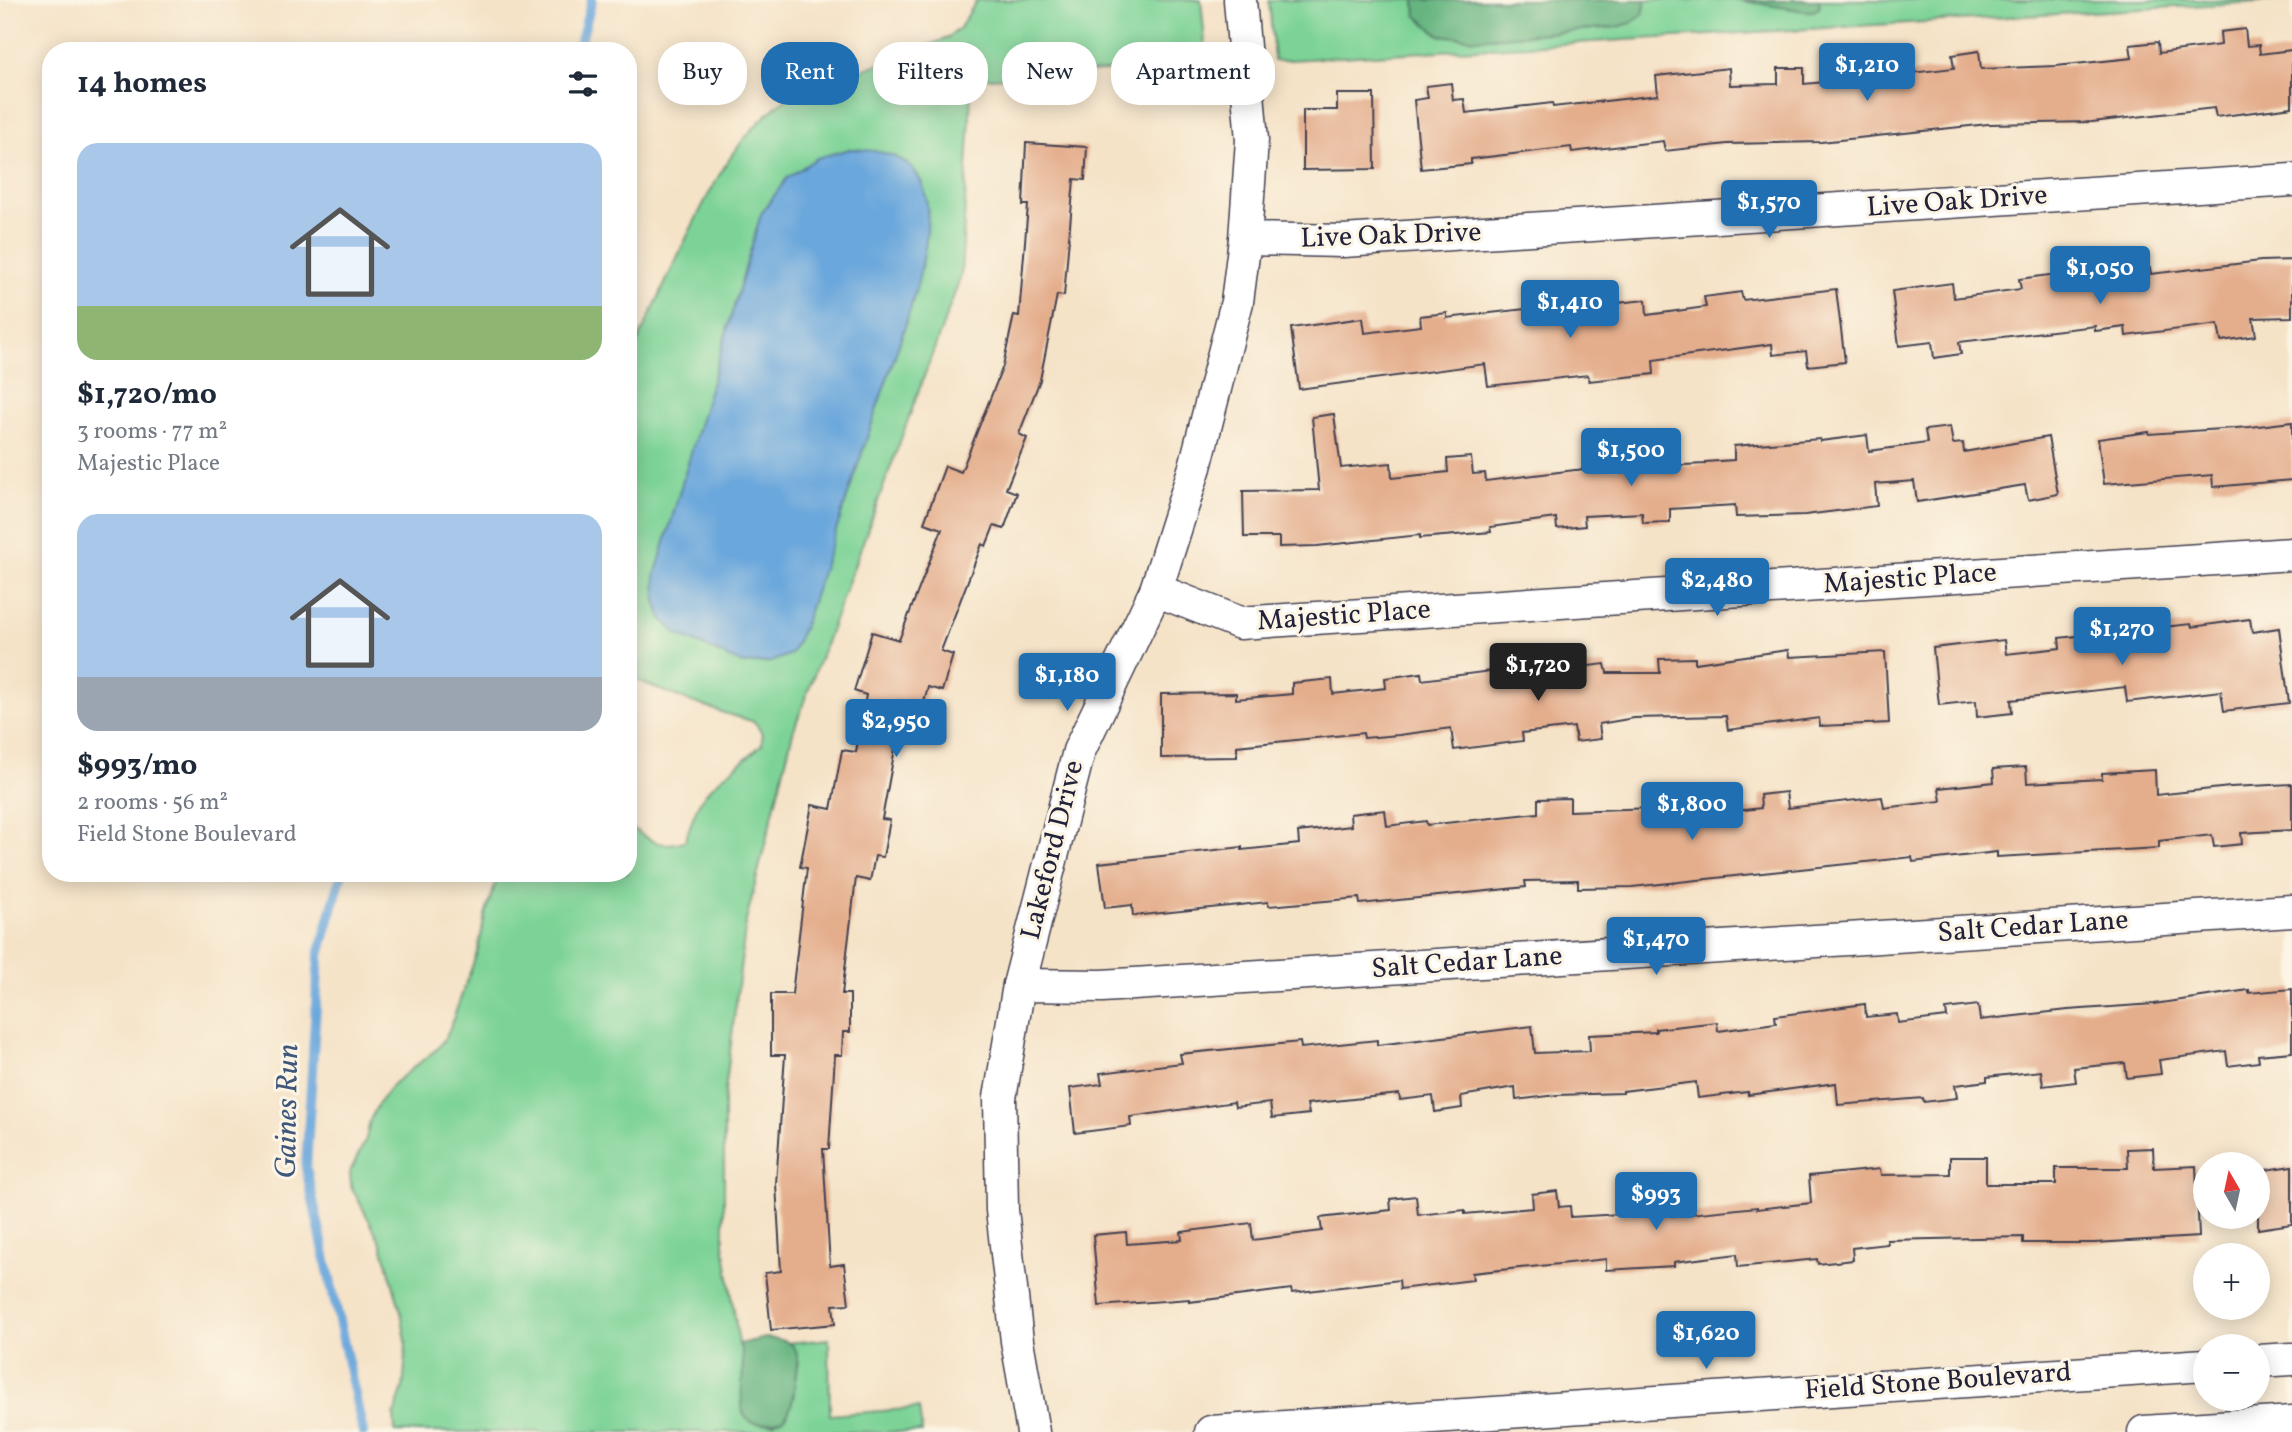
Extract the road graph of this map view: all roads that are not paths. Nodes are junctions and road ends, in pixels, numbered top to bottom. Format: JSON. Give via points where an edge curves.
{"nodes":[{"id":1,"x":1240,"y":0,"type":"edge"},
{"id":2,"x":2292,"y":180,"type":"edge"},
{"id":3,"x":1245,"y":239,"type":"junction"},
{"id":4,"x":2292,"y":554,"type":"edge"},
{"id":5,"x":1156,"y":590,"type":"junction"},
{"id":6,"x":2292,"y":911,"type":"edge"},
{"id":7,"x":1019,"y":985,"type":"junction"},
{"id":8,"x":2292,"y":1359,"type":"edge"},
{"id":9,"x":2270,"y":1361,"type":"edge"},
{"id":10,"x":2193,"y":1366,"type":"edge"},
{"id":11,"x":2292,"y":1422,"type":"edge"},
{"id":12,"x":1033,"y":1432,"type":"edge"},
{"id":13,"x":1211,"y":1432,"type":"edge"},
{"id":14,"x":2144,"y":1432,"type":"edge"}],
"edges":[{"from":1,"to":3,"type":"street","name":"Lakeford Drive","via":[[1252,140]]},
{"from":2,"to":3,"type":"street","name":"Live Oak Drive","via":[[1343,241]]},
{"from":3,"to":5,"type":"street","name":"Lakeford Drive","via":[[1237,302],[1195,467]]},
{"from":4,"to":5,"type":"street","name":"Majestic Place","via":[[1240,623]]},
{"from":5,"to":7,"type":"street","name":"Lakeford Drive","via":[[1079,751]]},
{"from":6,"to":7,"type":"street","name":"Salt Cedar Lane","via":[[1102,986]]},
{"from":7,"to":12,"type":"street","name":"Lakeford Drive","via":[[1000,1098],[1002,1210]]},
{"from":8,"to":9,"type":"street"},
{"from":10,"to":13,"type":"street","name":"Field Stone Boulevard"},
{"from":11,"to":14,"type":"street"}]}
